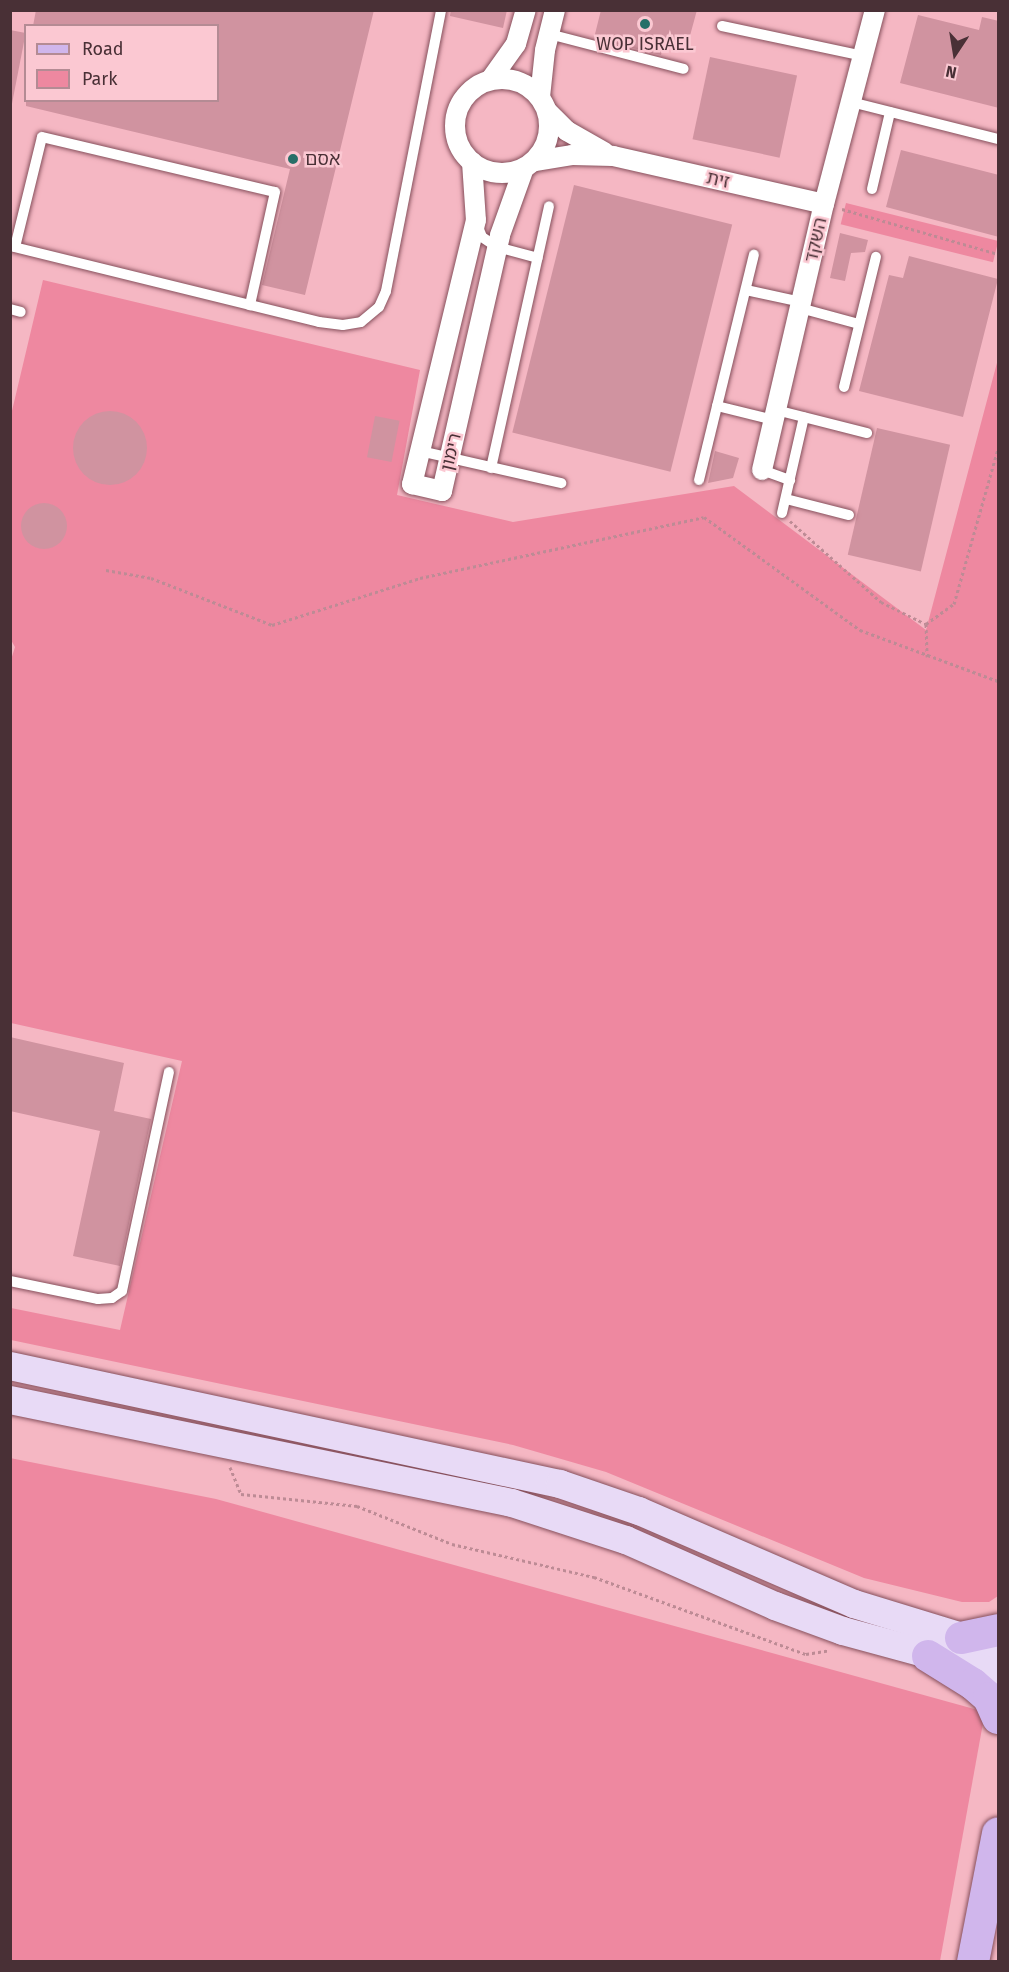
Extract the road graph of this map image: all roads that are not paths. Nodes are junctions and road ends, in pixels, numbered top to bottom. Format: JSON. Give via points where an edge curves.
{"nodes":[{"id":1,"x":441,"y":10,"type":"edge"},
{"id":2,"x":526,"y":10,"type":"edge"},
{"id":3,"x":555,"y":10,"type":"edge"},
{"id":4,"x":876,"y":10,"type":"edge"},
{"id":5,"x":722,"y":26,"type":"dead end"},
{"id":6,"x":549,"y":34,"type":"junction"},
{"id":7,"x":863,"y":56,"type":"junction"},
{"id":8,"x":684,"y":69,"type":"dead end"},
{"id":9,"x":491,"y":80,"type":"junction"},
{"id":10,"x":851,"y":102,"type":"junction"},
{"id":11,"x":544,"y":104,"type":"junction"},
{"id":12,"x":890,"y":112,"type":"junction"},
{"id":13,"x":999,"y":139,"type":"edge"},
{"id":14,"x":613,"y":156,"type":"junction"},
{"id":15,"x":472,"y":162,"type":"junction"},
{"id":16,"x":529,"y":164,"type":"junction"},
{"id":17,"x":872,"y":189,"type":"dead end"},
{"id":18,"x":824,"y":204,"type":"junction"},
{"id":19,"x":549,"y":206,"type":"dead end"},
{"id":20,"x":476,"y":220,"type":"junction"},
{"id":21,"x":13,"y":247,"type":"edge"},
{"id":22,"x":497,"y":247,"type":"junction"},
{"id":23,"x":754,"y":255,"type":"dead end"},
{"id":24,"x":876,"y":257,"type":"dead end"},
{"id":25,"x":538,"y":258,"type":"junction"},
{"id":26,"x":746,"y":290,"type":"junction"},
{"id":27,"x":250,"y":305,"type":"junction"},
{"id":28,"x":800,"y":305,"type":"junction"},
{"id":29,"x":859,"y":324,"type":"junction"},
{"id":30,"x":844,"y":387,"type":"dead end"},
{"id":31,"x":717,"y":406,"type":"junction"},
{"id":32,"x":775,"y":415,"type":"junction"},
{"id":33,"x":804,"y":417,"type":"junction"},
{"id":34,"x":867,"y":433,"type":"dead end"},
{"id":35,"x":420,"y":452,"type":"junction"},
{"id":36,"x":450,"y":459,"type":"junction"},
{"id":37,"x":492,"y":468,"type":"junction"},
{"id":38,"x":762,"y":470,"type":"joint"},
{"id":39,"x":699,"y":480,"type":"dead end"},
{"id":40,"x":790,"y":480,"type":"junction"},
{"id":41,"x":561,"y":483,"type":"dead end"},
{"id":42,"x":786,"y":499,"type":"junction"},
{"id":43,"x":782,"y":513,"type":"road end"},
{"id":44,"x":849,"y":515,"type":"dead end"},
{"id":45,"x":169,"y":1072,"type":"dead end"},
{"id":46,"x":10,"y":1281,"type":"edge"},
{"id":47,"x":10,"y":1366,"type":"edge"},
{"id":48,"x":10,"y":1400,"type":"edge"},
{"id":49,"x":999,"y":1630,"type":"edge"},
{"id":50,"x":961,"y":1638,"type":"junction"},
{"id":51,"x":999,"y":1648,"type":"edge"},
{"id":52,"x":928,"y":1656,"type":"junction"},
{"id":53,"x":999,"y":1672,"type":"edge"},
{"id":54,"x":999,"y":1718,"type":"edge"},
{"id":55,"x":999,"y":1833,"type":"edge"},
{"id":56,"x":973,"y":1962,"type":"edge"}],
"edges":[{"from":1,"to":27,"type":"lane","via":[[386,291],[379,307],[361,321],[343,325]]},
{"from":2,"to":9,"type":"street","via":[[516,44]]},
{"from":3,"to":6,"type":"street"},
{"from":4,"to":7,"type":"street","name":"השקד"},
{"from":5,"to":7,"type":"lane"},
{"from":6,"to":8,"type":"lane"},
{"from":6,"to":11,"type":"street"},
{"from":7,"to":10,"type":"street","name":"השקד"},
{"from":9,"to":11,"type":"street","via":[[519,81]]},
{"from":9,"to":15,"type":"street","via":[[471,91],[457,110],[457,142]]},
{"from":10,"to":12,"type":"lane"},
{"from":10,"to":18,"type":"street","name":"השקד"},
{"from":11,"to":14,"type":"street","name":"זית","via":[[567,131]]},
{"from":11,"to":16,"type":"street","via":[[549,138]]},
{"from":12,"to":13,"type":"lane"},
{"from":12,"to":17,"type":"lane"},
{"from":14,"to":16,"type":"street","name":"זית","via":[[572,154]]},
{"from":14,"to":18,"type":"street","name":"זית"},
{"from":15,"to":16,"type":"street","via":[[499,173]]},
{"from":15,"to":20,"type":"street","name":"רימון"},
{"from":16,"to":22,"type":"street","name":"רימון"},
{"from":18,"to":28,"type":"street","name":"השקד"},
{"from":19,"to":25,"type":"lane"},
{"from":20,"to":22,"type":"lane","via":[[482,237]]},
{"from":20,"to":35,"type":"street","name":"רימון"},
{"from":21,"to":27,"type":"lane"},
{"from":21,"to":27,"type":"lane","via":[[42,137],[275,192]]},
{"from":22,"to":25,"type":"lane"},
{"from":22,"to":36,"type":"street","name":"רימון"},
{"from":23,"to":26,"type":"lane"},
{"from":24,"to":29,"type":"lane"},
{"from":25,"to":37,"type":"lane"},
{"from":26,"to":28,"type":"lane"},
{"from":26,"to":31,"type":"lane"},
{"from":28,"to":29,"type":"lane"},
{"from":28,"to":32,"type":"street","name":"השקד"},
{"from":29,"to":30,"type":"lane"},
{"from":31,"to":32,"type":"lane"},
{"from":31,"to":39,"type":"lane"},
{"from":32,"to":33,"type":"lane"},
{"from":32,"to":38,"type":"street","name":"השקד"},
{"from":33,"to":34,"type":"lane"},
{"from":33,"to":40,"type":"lane"},
{"from":35,"to":36,"type":"lane"},
{"from":35,"to":36,"type":"street","name":"רימון","via":[[412,484],[442,491]]},
{"from":36,"to":37,"type":"lane"},
{"from":37,"to":41,"type":"lane"},
{"from":38,"to":40,"type":"lane"},
{"from":40,"to":42,"type":"lane"},
{"from":42,"to":43,"type":"lane"},
{"from":42,"to":44,"type":"lane"},
{"from":45,"to":46,"type":"lane","via":[[122,1291],[112,1298],[98,1299]]},
{"from":47,"to":50,"type":"street","via":[[560,1484],[639,1511],[854,1604]]},
{"from":48,"to":52,"type":"street","via":[[555,1516],[626,1540],[775,1606]]},
{"from":49,"to":50,"type":"main road"},
{"from":50,"to":51,"type":"street"},
{"from":52,"to":53,"type":"street"},
{"from":52,"to":54,"type":"main road","via":[[973,1684],[989,1698]]},
{"from":55,"to":56,"type":"main road"}]}
